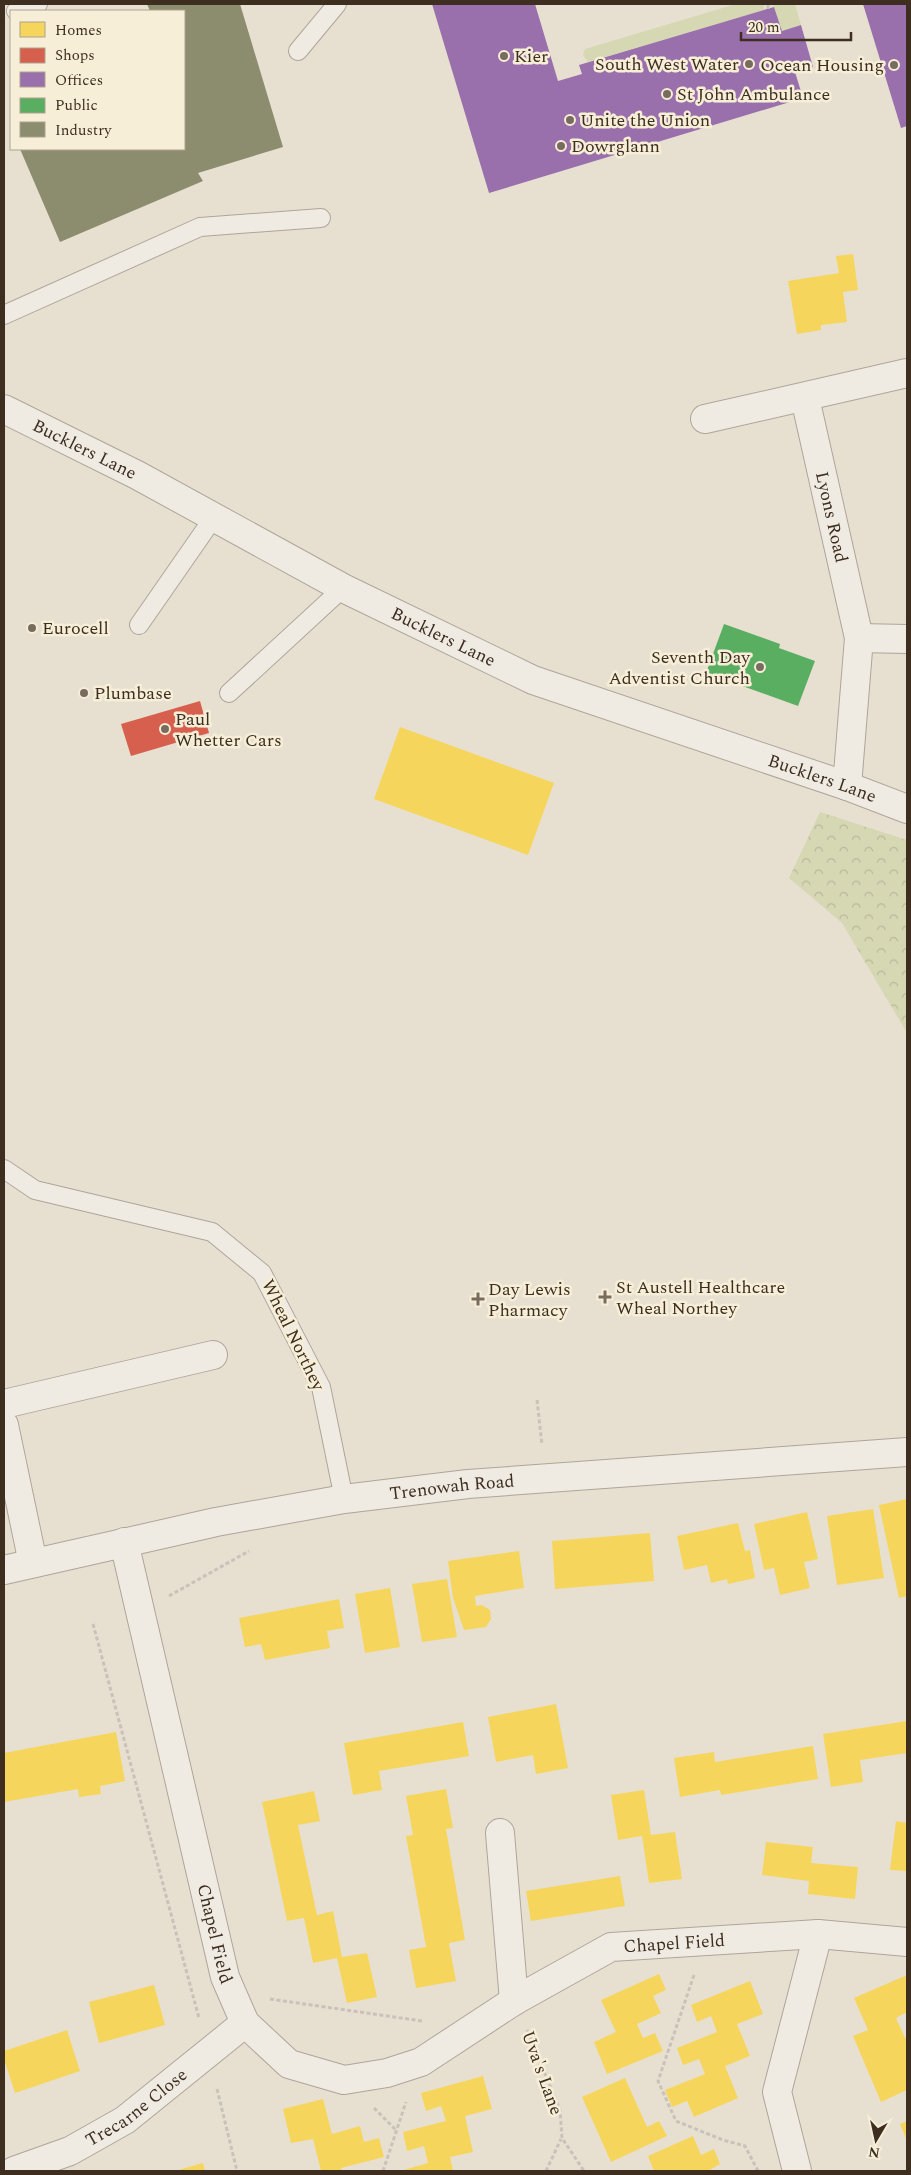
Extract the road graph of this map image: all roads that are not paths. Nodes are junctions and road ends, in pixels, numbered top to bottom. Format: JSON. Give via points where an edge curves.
{"nodes":[{"id":1,"x":38,"y":4,"type":"edge"},
{"id":2,"x":337,"y":4,"type":"edge"},
{"id":3,"x":19,"y":10,"type":"edge"},
{"id":4,"x":298,"y":51,"type":"dead end"},
{"id":5,"x":321,"y":218,"type":"dead end"},
{"id":6,"x":4,"y":315,"type":"edge"},
{"id":7,"x":907,"y":373,"type":"edge"},
{"id":8,"x":805,"y":398,"type":"junction"},
{"id":9,"x":4,"y":409,"type":"edge"},
{"id":10,"x":705,"y":419,"type":"dead end"},
{"id":11,"x":214,"y":517,"type":"junction"},
{"id":12,"x":343,"y":588,"type":"junction"},
{"id":13,"x":139,"y":625,"type":"dead end"},
{"id":14,"x":859,"y":638,"type":"junction"},
{"id":15,"x":907,"y":639,"type":"edge"},
{"id":16,"x":228,"y":693,"type":"dead end"},
{"id":17,"x":847,"y":786,"type":"junction"},
{"id":18,"x":907,"y":809,"type":"edge"},
{"id":19,"x":4,"y":1169,"type":"edge"},
{"id":20,"x":213,"y":1355,"type":"dead end"},
{"id":21,"x":4,"y":1404,"type":"edge"},
{"id":22,"x":4,"y":1425,"type":"edge"},
{"id":23,"x":907,"y":1452,"type":"edge"},
{"id":24,"x":344,"y":1499,"type":"junction"},
{"id":25,"x":124,"y":1542,"type":"junction"},
{"id":26,"x":33,"y":1563,"type":"junction"},
{"id":27,"x":4,"y":1570,"type":"edge"},
{"id":28,"x":500,"y":1832,"type":"dead end"},
{"id":29,"x":818,"y":1934,"type":"junction"},
{"id":30,"x":907,"y":1942,"type":"edge"},
{"id":31,"x":514,"y":2001,"type":"junction"},
{"id":32,"x":245,"y":2023,"type":"junction"},
{"id":33,"x":14,"y":2171,"type":"edge"},
{"id":34,"x":797,"y":2171,"type":"edge"}],
"edges":[{"from":1,"to":3,"type":"lane"},
{"from":2,"to":4,"type":"lane"},
{"from":5,"to":6,"type":"lane","via":[[200,227]]},
{"from":7,"to":8,"type":"street"},
{"from":8,"to":10,"type":"street"},
{"from":8,"to":14,"type":"street","name":"Lyons Road"},
{"from":9,"to":11,"type":"street","name":"Bucklers Lane"},
{"from":11,"to":12,"type":"street","name":"Bucklers Lane"},
{"from":11,"to":13,"type":"lane"},
{"from":12,"to":16,"type":"lane"},
{"from":12,"to":17,"type":"street","name":"Bucklers Lane","via":[[533,680]]},
{"from":14,"to":15,"type":"street"},
{"from":14,"to":17,"type":"street","name":"Lyons Road"},
{"from":17,"to":18,"type":"street","name":"Bucklers Lane"},
{"from":19,"to":24,"type":"lane","name":"Wheal Northey","via":[[35,1190],[212,1232],[262,1273],[321,1387]]},
{"from":20,"to":21,"type":"street"},
{"from":22,"to":26,"type":"street"},
{"from":23,"to":24,"type":"street","name":"Trenowah Road","via":[[468,1484]]},
{"from":24,"to":25,"type":"street","name":"Trenowah Road"},
{"from":25,"to":26,"type":"street","name":"Trenowah Road"},
{"from":25,"to":32,"type":"street","name":"Chapel Field","via":[[225,1977]]},
{"from":26,"to":27,"type":"street","name":"Trenowah Road"},
{"from":28,"to":31,"type":"street"},
{"from":29,"to":30,"type":"street","name":"Chapel Field"},
{"from":29,"to":31,"type":"street","name":"Chapel Field","via":[[611,1947]]},
{"from":29,"to":34,"type":"street","via":[[778,2092]]},
{"from":31,"to":32,"type":"street","name":"Chapel Field","via":[[421,2062],[387,2073],[344,2080],[289,2064]]},
{"from":32,"to":33,"type":"street","name":"Trecarne Close","via":[[125,2120],[70,2151]]}]}
